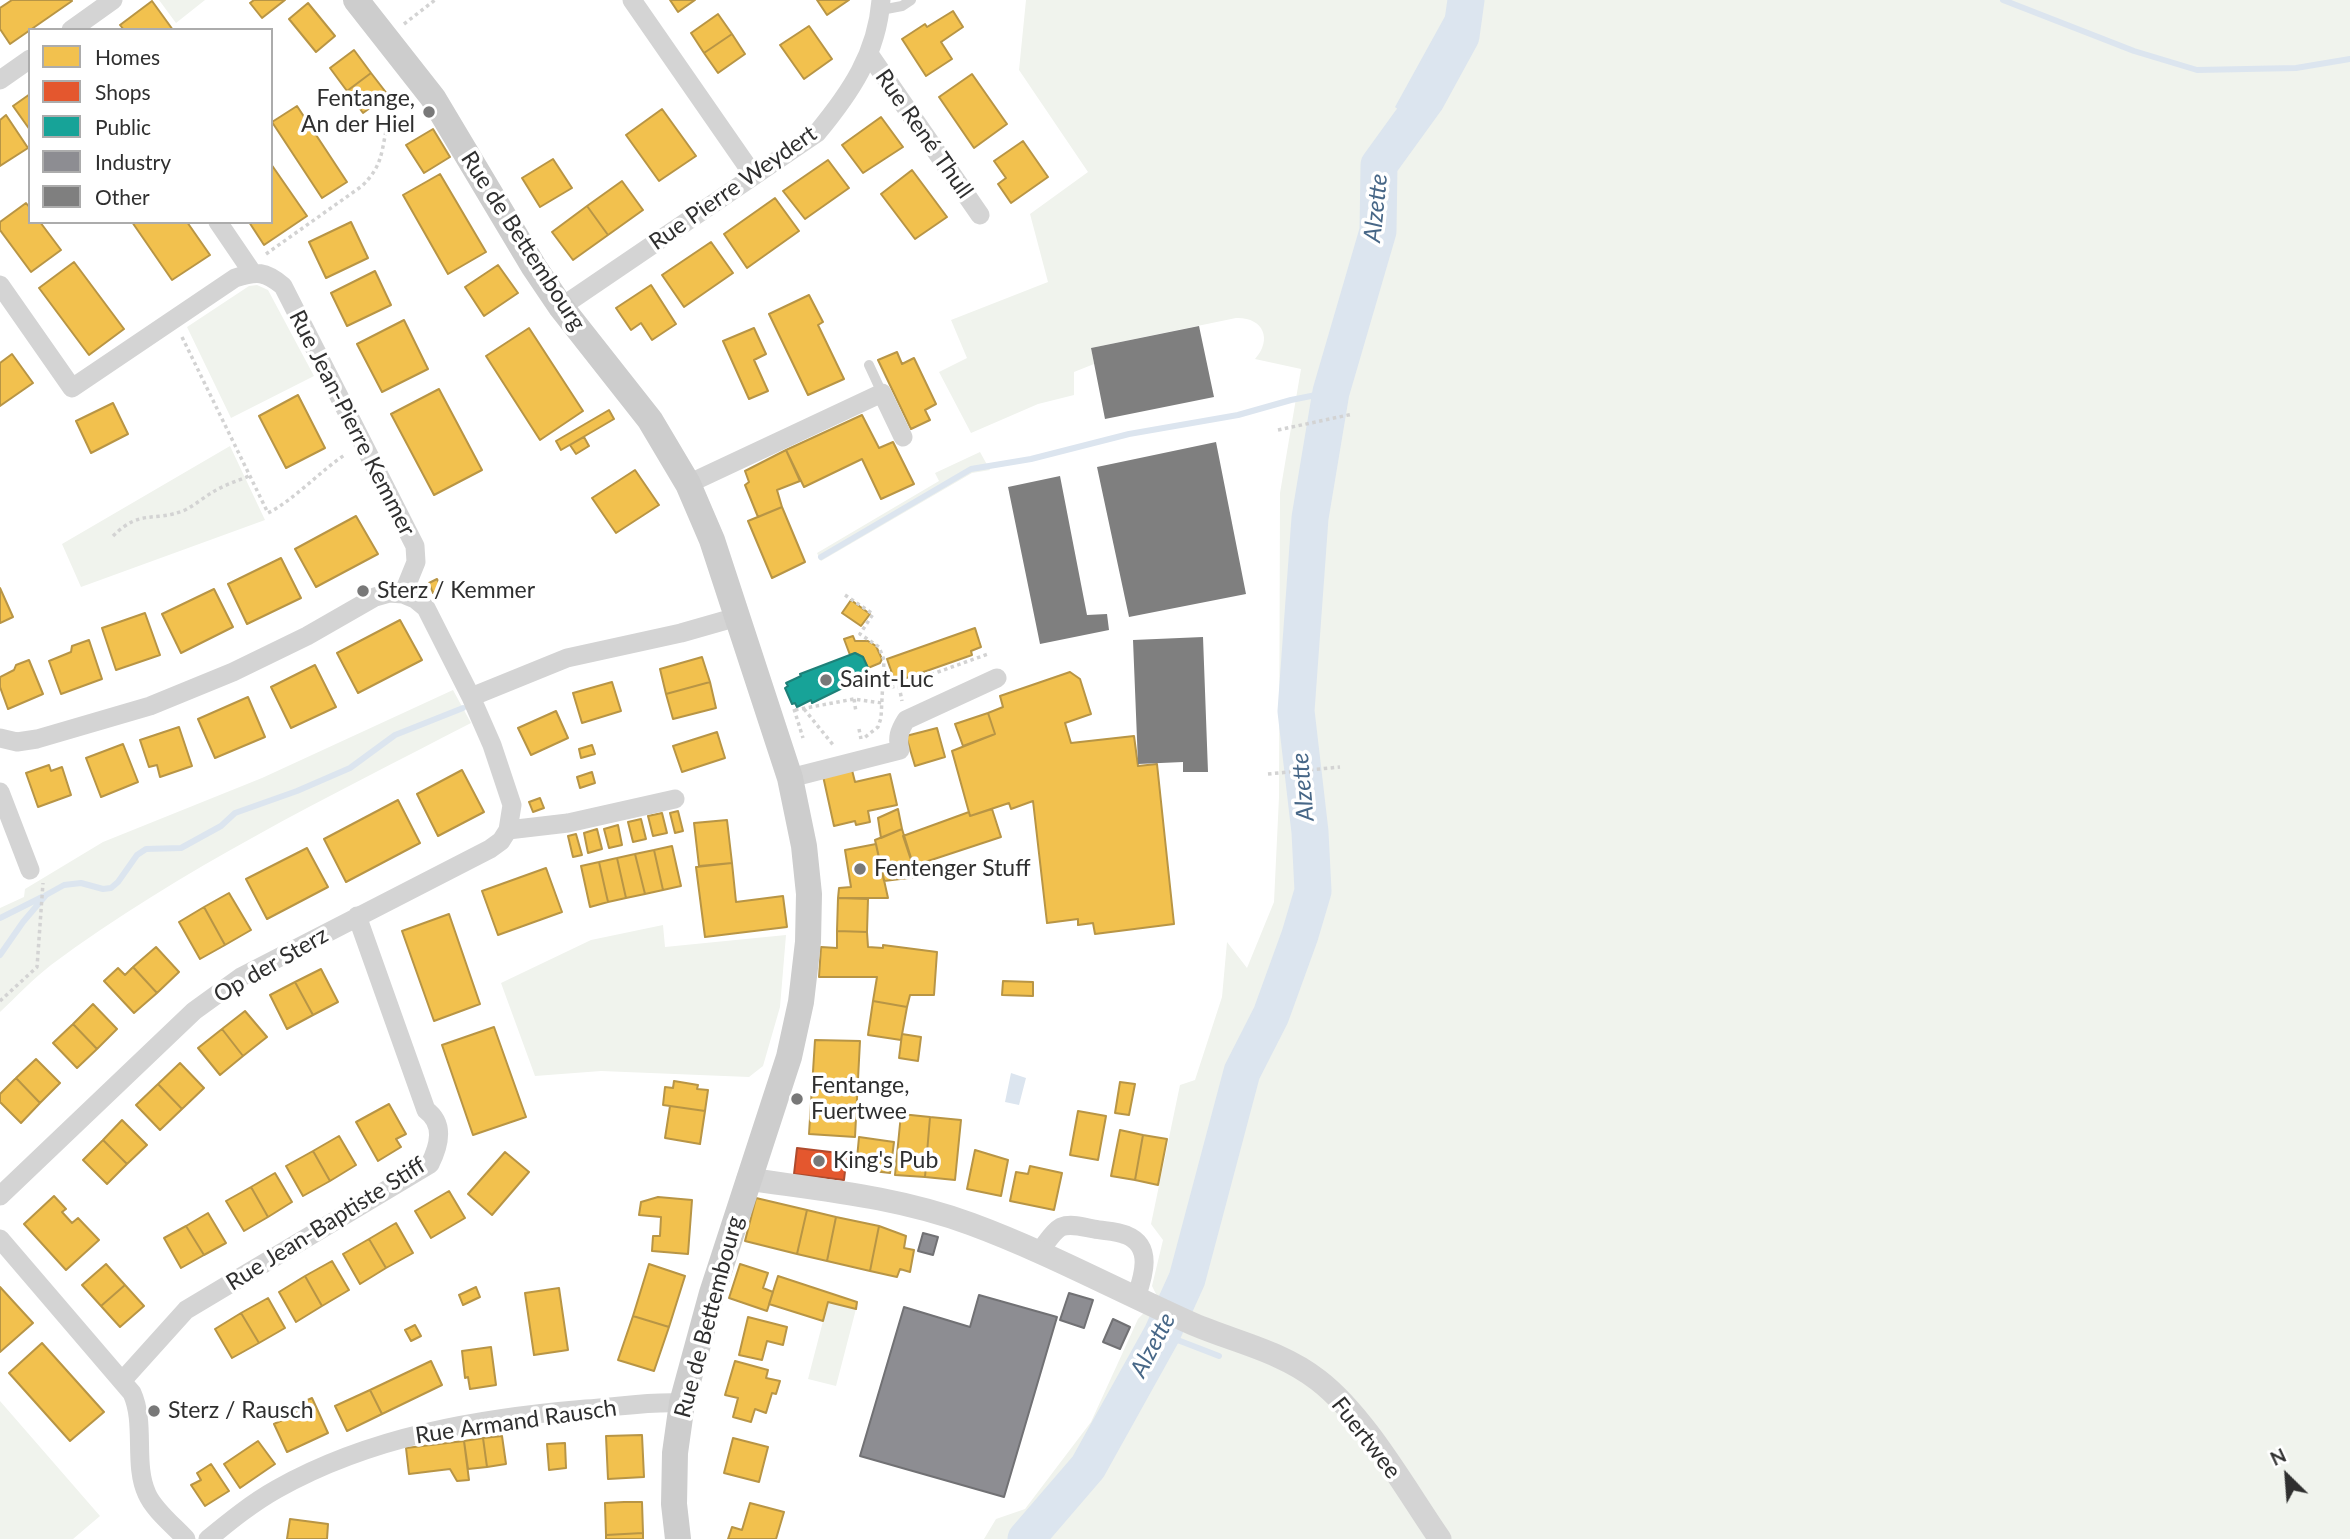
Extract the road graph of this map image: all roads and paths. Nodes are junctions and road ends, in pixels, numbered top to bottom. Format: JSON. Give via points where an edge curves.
{"nodes":[{"id":1,"x":113,"y":0,"type":"edge"},
{"id":2,"x":356,"y":0,"type":"edge"},
{"id":3,"x":435,"y":0,"type":"edge"},
{"id":4,"x":632,"y":0,"type":"edge"},
{"id":5,"x":911,"y":0,"type":"edge"},
{"id":6,"x":881,"y":5,"type":"edge"},
{"id":7,"x":74,"y":28,"type":"edge"},
{"id":8,"x":397,"y":30,"type":"dead end"},
{"id":9,"x":869,"y":54,"type":"junction"},
{"id":10,"x":28,"y":60,"type":"edge"},
{"id":11,"x":0,"y":80,"type":"edge"},
{"id":12,"x":386,"y":131,"type":"dead end"},
{"id":13,"x":754,"y":176,"type":"junction"},
{"id":14,"x":980,"y":215,"type":"dead end"},
{"id":15,"x":220,"y":224,"type":"edge"},
{"id":16,"x":257,"y":266,"type":"junction"},
{"id":17,"x":0,"y":285,"type":"edge"},
{"id":18,"x":561,"y":307,"type":"junction"},
{"id":19,"x":178,"y":329,"type":"dead end"},
{"id":20,"x":870,"y":365,"type":"dead end"},
{"id":21,"x":882,"y":393,"type":"junction"},
{"id":22,"x":1353,"y":414,"type":"dead end"},
{"id":23,"x":1278,"y":430,"type":"dead end"},
{"id":24,"x":903,"y":437,"type":"dead end"},
{"id":25,"x":362,"y":443,"type":"junction"},
{"id":26,"x":250,"y":476,"type":"junction"},
{"id":27,"x":688,"y":484,"type":"junction"},
{"id":28,"x":113,"y":536,"type":"dead end"},
{"id":29,"x":403,"y":594,"type":"junction"},
{"id":30,"x":845,"y":595,"type":"dead end"},
{"id":31,"x":737,"y":617,"type":"junction"},
{"id":32,"x":988,"y":654,"type":"dead end"},
{"id":33,"x":997,"y":678,"type":"dead end"},
{"id":34,"x":884,"y":688,"type":"junction"},
{"id":35,"x":471,"y":697,"type":"junction"},
{"id":36,"x":853,"y":699,"type":"junction"},
{"id":37,"x":883,"y":703,"type":"junction"},
{"id":38,"x":804,"y":709,"type":"junction"},
{"id":39,"x":795,"y":710,"type":"dead end"},
{"id":40,"x":856,"y":712,"type":"dead end"},
{"id":41,"x":859,"y":729,"type":"dead end"},
{"id":42,"x":0,"y":738,"type":"edge"},
{"id":43,"x":861,"y":739,"type":"junction"},
{"id":44,"x":850,"y":743,"type":"dead end"},
{"id":45,"x":838,"y":747,"type":"dead end"},
{"id":46,"x":1340,"y":767,"type":"dead end"},
{"id":47,"x":1268,"y":774,"type":"dead end"},
{"id":48,"x":790,"y":778,"type":"junction"},
{"id":49,"x":0,"y":792,"type":"edge"},
{"id":50,"x":675,"y":799,"type":"dead end"},
{"id":51,"x":508,"y":831,"type":"junction"},
{"id":52,"x":35,"y":873,"type":"joint"},
{"id":53,"x":357,"y":916,"type":"junction"},
{"id":54,"x":0,"y":1001,"type":"edge"},
{"id":55,"x":748,"y":1179,"type":"junction"},
{"id":56,"x":0,"y":1196,"type":"edge"},
{"id":57,"x":0,"y":1239,"type":"edge"},
{"id":58,"x":1039,"y":1252,"type":"junction"},
{"id":59,"x":1140,"y":1299,"type":"junction"},
{"id":60,"x":122,"y":1381,"type":"junction"},
{"id":61,"x":682,"y":1403,"type":"junction"},
{"id":62,"x":186,"y":1539,"type":"edge"},
{"id":63,"x":208,"y":1539,"type":"edge"},
{"id":64,"x":678,"y":1539,"type":"edge"},
{"id":65,"x":1440,"y":1539,"type":"edge"}],
"edges":[{"from":1,"to":7,"type":"street"},
{"from":2,"to":18,"type":"main road","name":"Rue de Bettembourg","via":[[433,98]]},
{"from":3,"to":8,"type":"path"},
{"from":4,"to":13,"type":"street"},
{"from":5,"to":6,"type":"lane","via":[[902,6]]},
{"from":6,"to":9,"type":"street","name":"Rue Pierre Weydert"},
{"from":9,"to":13,"type":"street","name":"Rue Pierre Weydert","via":[[847,98],[817,133]]},
{"from":9,"to":14,"type":"street","name":"Rue René Thull"},
{"from":10,"to":11,"type":"street"},
{"from":12,"to":16,"type":"path","via":[[380,164],[373,175],[263,256]]},
{"from":13,"to":18,"type":"street","name":"Rue Pierre Weydert"},
{"from":15,"to":16,"type":"street"},
{"from":16,"to":17,"type":"street","via":[[72,388]]},
{"from":16,"to":25,"type":"street","name":"Rue Jean-Pierre Kemmer","via":[[283,286]]},
{"from":18,"to":27,"type":"main road","name":"Rue de Bettembourg","via":[[650,420]]},
{"from":19,"to":26,"type":"path"},
{"from":20,"to":21,"type":"lane"},
{"from":21,"to":24,"type":"street"},
{"from":21,"to":27,"type":"street"},
{"from":22,"to":23,"type":"path"},
{"from":25,"to":26,"type":"path","via":[[268,513]]},
{"from":25,"to":29,"type":"street","name":"Rue Jean-Pierre Kemmer","via":[[415,546],[416,562]]},
{"from":26,"to":28,"type":"path","via":[[185,509],[126,523]]},
{"from":27,"to":31,"type":"main road","name":"Rue de Bettembourg"},
{"from":29,"to":35,"type":"street","via":[[426,608]]},
{"from":29,"to":42,"type":"street","via":[[374,597],[307,636],[150,706],[37,739],[18,742]]},
{"from":30,"to":34,"type":"path","via":[[873,614],[860,634],[879,647]]},
{"from":31,"to":35,"type":"street","via":[[567,658]]},
{"from":31,"to":48,"type":"main road","name":"Rue de Bettembourg"},
{"from":32,"to":34,"type":"path"},
{"from":33,"to":48,"type":"street","via":[[906,720],[898,739],[900,750]]},
{"from":34,"to":37,"type":"path"},
{"from":35,"to":51,"type":"street","via":[[512,806]]},
{"from":36,"to":37,"type":"path"},
{"from":36,"to":38,"type":"path"},
{"from":36,"to":40,"type":"path"},
{"from":37,"to":43,"type":"path","via":[[878,727]]},
{"from":38,"to":39,"type":"path"},
{"from":38,"to":45,"type":"path"},
{"from":41,"to":43,"type":"path"},
{"from":43,"to":44,"type":"path"},
{"from":46,"to":47,"type":"path"},
{"from":48,"to":55,"type":"main road","name":"Rue de Bettembourg","via":[[804,846],[808,942],[789,1057]]},
{"from":49,"to":52,"type":"street"},
{"from":50,"to":51,"type":"street"},
{"from":51,"to":53,"type":"street","name":"Op der Sterz","via":[[490,849]]},
{"from":52,"to":54,"type":"path","via":[[43,883],[37,967]]},
{"from":53,"to":56,"type":"street","name":"Op der Sterz","via":[[216,993]]},
{"from":53,"to":60,"type":"street","name":"Rue Jean-Baptiste Stiff","via":[[426,1110],[433,1115],[439,1133],[439,1146],[430,1164],[186,1310]]},
{"from":55,"to":58,"type":"street","via":[[909,1205],[970,1223]]},
{"from":55,"to":61,"type":"main road","name":"Rue de Bettembourg"},
{"from":57,"to":60,"type":"street"},
{"from":58,"to":59,"type":"street"},
{"from":58,"to":59,"type":"street","via":[[1058,1229],[1069,1225],[1127,1235],[1143,1251],[1146,1263]]},
{"from":59,"to":65,"type":"street","name":"Fuertwee","via":[[1269,1352],[1318,1380],[1364,1429]]},
{"from":60,"to":62,"type":"street","via":[[138,1405],[143,1484],[148,1497]]},
{"from":61,"to":63,"type":"street","name":"Rue Armand Rausch","via":[[560,1411],[412,1435],[351,1455],[276,1489]]},
{"from":61,"to":64,"type":"main road","name":"Rue de Bettembourg","via":[[675,1453]]}]}
